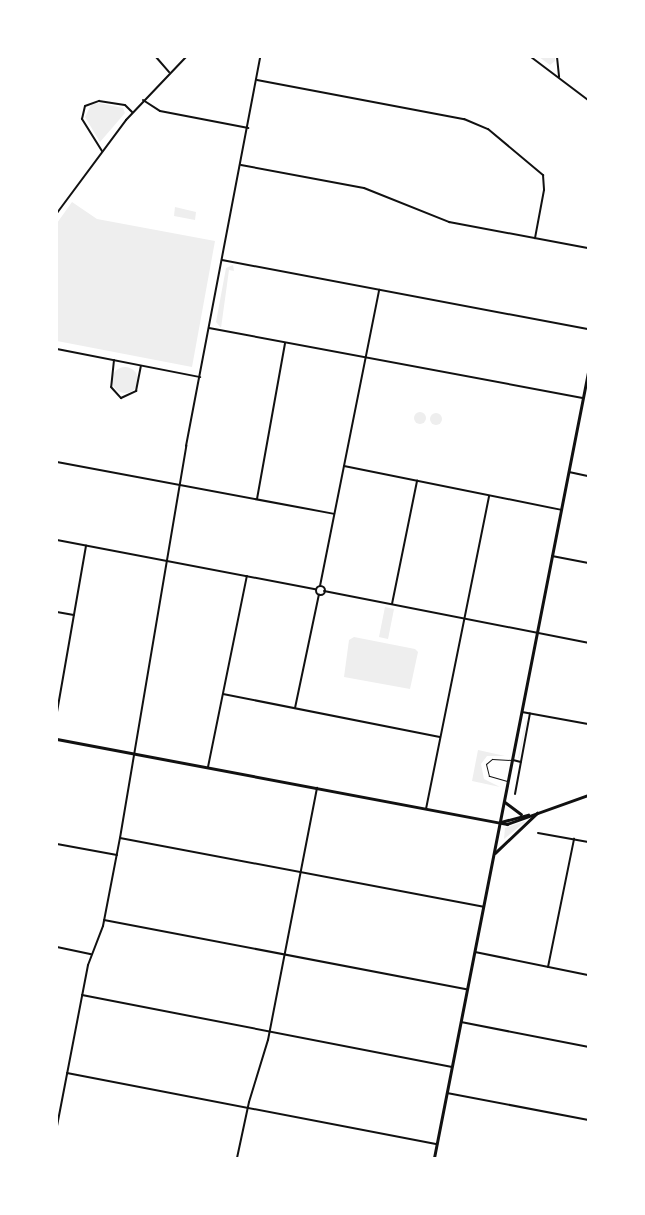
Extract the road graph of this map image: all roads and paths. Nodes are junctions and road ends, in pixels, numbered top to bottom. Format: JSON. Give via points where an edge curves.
{"nodes":[{"id":1,"x":156,"y":57,"type":"edge"},
{"id":2,"x":186,"y":57,"type":"edge"},
{"id":3,"x":260,"y":57,"type":"edge"},
{"id":4,"x":531,"y":57,"type":"edge"},
{"id":5,"x":557,"y":57,"type":"edge"},
{"id":6,"x":169,"y":72,"type":"junction"},
{"id":7,"x":559,"y":77,"type":"junction"},
{"id":8,"x":257,"y":80,"type":"junction"},
{"id":9,"x":143,"y":100,"type":"junction"},
{"id":10,"x":588,"y":100,"type":"edge"},
{"id":11,"x":132,"y":112,"type":"junction"},
{"id":12,"x":248,"y":128,"type":"junction"},
{"id":13,"x":102,"y":151,"type":"junction"},
{"id":14,"x":240,"y":165,"type":"junction"},
{"id":15,"x":57,"y":213,"type":"edge"},
{"id":16,"x":536,"y":238,"type":"junction"},
{"id":17,"x":588,"y":248,"type":"edge"},
{"id":18,"x":222,"y":260,"type":"junction"},
{"id":19,"x":379,"y":290,"type":"junction"},
{"id":20,"x":209,"y":328,"type":"junction"},
{"id":21,"x":588,"y":329,"type":"edge"},
{"id":22,"x":285,"y":342,"type":"junction"},
{"id":23,"x":57,"y":350,"type":"edge"},
{"id":24,"x":365,"y":358,"type":"junction"},
{"id":25,"x":114,"y":360,"type":"junction"},
{"id":26,"x":141,"y":366,"type":"junction"},
{"id":27,"x":588,"y":372,"type":"edge"},
{"id":28,"x":200,"y":377,"type":"junction"},
{"id":29,"x":583,"y":398,"type":"junction"},
{"id":30,"x":57,"y":462,"type":"edge"},
{"id":31,"x":344,"y":466,"type":"junction"},
{"id":32,"x":569,"y":472,"type":"junction"},
{"id":33,"x":588,"y":476,"type":"edge"},
{"id":34,"x":416,"y":481,"type":"junction"},
{"id":35,"x":180,"y":485,"type":"junction"},
{"id":36,"x":489,"y":496,"type":"junction"},
{"id":37,"x":257,"y":499,"type":"junction"},
{"id":38,"x":562,"y":510,"type":"junction"},
{"id":39,"x":334,"y":514,"type":"junction"},
{"id":40,"x":57,"y":540,"type":"edge"},
{"id":41,"x":86,"y":546,"type":"junction"},
{"id":42,"x":552,"y":556,"type":"junction"},
{"id":43,"x":169,"y":560,"type":"junction"},
{"id":44,"x":588,"y":562,"type":"edge"},
{"id":45,"x":247,"y":576,"type":"junction"},
{"id":46,"x":320,"y":586,"type":"junction"},
{"id":47,"x":315,"y":589,"type":"junction"},
{"id":48,"x":324,"y":591,"type":"junction"},
{"id":49,"x":319,"y":594,"type":"junction"},
{"id":50,"x":392,"y":604,"type":"junction"},
{"id":51,"x":57,"y":612,"type":"edge"},
{"id":52,"x":74,"y":615,"type":"junction"},
{"id":53,"x":464,"y":619,"type":"junction"},
{"id":54,"x":537,"y":634,"type":"junction"},
{"id":55,"x":588,"y":643,"type":"edge"},
{"id":56,"x":223,"y":694,"type":"junction"},
{"id":57,"x":295,"y":708,"type":"junction"},
{"id":58,"x":57,"y":712,"type":"edge"},
{"id":59,"x":522,"y":712,"type":"junction"},
{"id":60,"x":530,"y":713,"type":"junction"},
{"id":61,"x":588,"y":724,"type":"edge"},
{"id":62,"x":440,"y":737,"type":"junction"},
{"id":63,"x":57,"y":739,"type":"edge"},
{"id":64,"x":135,"y":753,"type":"junction"},
{"id":65,"x":513,"y":760,"type":"junction"},
{"id":66,"x":521,"y":762,"type":"junction"},
{"id":67,"x":208,"y":767,"type":"junction"},
{"id":68,"x":508,"y":781,"type":"junction"},
{"id":69,"x":317,"y":788,"type":"junction"},
{"id":70,"x":515,"y":794,"type":"dead end"},
{"id":71,"x":588,"y":795,"type":"edge"},
{"id":72,"x":504,"y":802,"type":"junction"},
{"id":73,"x":426,"y":809,"type":"junction"},
{"id":74,"x":539,"y":812,"type":"junction"},
{"id":75,"x":521,"y":814,"type":"junction"},
{"id":76,"x":528,"y":815,"type":"junction"},
{"id":77,"x":500,"y":822,"type":"junction"},
{"id":78,"x":538,"y":833,"type":"dead end"},
{"id":79,"x":120,"y":838,"type":"junction"},
{"id":80,"x":574,"y":839,"type":"junction"},
{"id":81,"x":588,"y":842,"type":"edge"},
{"id":82,"x":57,"y":844,"type":"edge"},
{"id":83,"x":494,"y":854,"type":"junction"},
{"id":84,"x":117,"y":855,"type":"junction"},
{"id":85,"x":300,"y":872,"type":"junction"},
{"id":86,"x":484,"y":907,"type":"junction"},
{"id":87,"x":104,"y":920,"type":"junction"},
{"id":88,"x":57,"y":947,"type":"edge"},
{"id":89,"x":475,"y":952,"type":"junction"},
{"id":90,"x":91,"y":954,"type":"junction"},
{"id":91,"x":285,"y":955,"type":"junction"},
{"id":92,"x":548,"y":967,"type":"junction"},
{"id":93,"x":588,"y":975,"type":"edge"},
{"id":94,"x":467,"y":990,"type":"junction"},
{"id":95,"x":82,"y":995,"type":"junction"},
{"id":96,"x":461,"y":1022,"type":"junction"},
{"id":97,"x":270,"y":1032,"type":"junction"},
{"id":98,"x":588,"y":1047,"type":"edge"},
{"id":99,"x":452,"y":1067,"type":"junction"},
{"id":100,"x":67,"y":1072,"type":"junction"},
{"id":101,"x":447,"y":1093,"type":"junction"},
{"id":102,"x":247,"y":1108,"type":"junction"},
{"id":103,"x":588,"y":1120,"type":"edge"},
{"id":104,"x":57,"y":1126,"type":"edge"},
{"id":105,"x":437,"y":1144,"type":"junction"},
{"id":106,"x":238,"y":1158,"type":"edge"},
{"id":107,"x":434,"y":1158,"type":"edge"}],
"edges":[{"from":1,"to":6,"type":"street"},
{"from":2,"to":6,"type":"street"},
{"from":3,"to":8,"type":"street"},
{"from":4,"to":7,"type":"street"},
{"from":5,"to":7,"type":"street"},
{"from":6,"to":9,"type":"street"},
{"from":7,"to":10,"type":"street"},
{"from":8,"to":12,"type":"street"},
{"from":8,"to":16,"type":"street","via":[[464,119],[488,129],[543,175],[544,190]]},
{"from":9,"to":11,"type":"street"},
{"from":9,"to":12,"type":"street","via":[[160,111]]},
{"from":11,"to":13,"type":"street"},
{"from":11,"to":13,"type":"street","via":[[125,105],[99,101],[85,106],[82,118]]},
{"from":12,"to":14,"type":"street"},
{"from":13,"to":15,"type":"street"},
{"from":14,"to":16,"type":"street","via":[[364,188],[449,222]]},
{"from":14,"to":18,"type":"street"},
{"from":16,"to":17,"type":"street"},
{"from":18,"to":19,"type":"street"},
{"from":18,"to":20,"type":"street"},
{"from":19,"to":21,"type":"street"},
{"from":19,"to":24,"type":"street"},
{"from":20,"to":22,"type":"street"},
{"from":20,"to":28,"type":"street"},
{"from":22,"to":24,"type":"street"},
{"from":22,"to":37,"type":"street"},
{"from":23,"to":25,"type":"street"},
{"from":24,"to":29,"type":"street"},
{"from":24,"to":31,"type":"street"},
{"from":25,"to":26,"type":"street"},
{"from":25,"to":26,"type":"street","via":[[110,387],[121,398],[136,391]]},
{"from":26,"to":28,"type":"street"},
{"from":27,"to":29,"type":"street"},
{"from":28,"to":35,"type":"street"},
{"from":29,"to":32,"type":"street"},
{"from":30,"to":35,"type":"street"},
{"from":31,"to":34,"type":"street"},
{"from":31,"to":39,"type":"street"},
{"from":32,"to":33,"type":"street"},
{"from":32,"to":38,"type":"street"},
{"from":34,"to":36,"type":"street"},
{"from":34,"to":50,"type":"street"},
{"from":35,"to":37,"type":"street"},
{"from":35,"to":43,"type":"street"},
{"from":36,"to":38,"type":"street"},
{"from":36,"to":53,"type":"street"},
{"from":37,"to":39,"type":"street"},
{"from":38,"to":42,"type":"street"},
{"from":39,"to":46,"type":"street"},
{"from":40,"to":41,"type":"street"},
{"from":41,"to":43,"type":"street"},
{"from":41,"to":52,"type":"street"},
{"from":42,"to":44,"type":"street"},
{"from":42,"to":54,"type":"street"},
{"from":43,"to":45,"type":"street"},
{"from":43,"to":64,"type":"street"},
{"from":45,"to":47,"type":"street"},
{"from":45,"to":56,"type":"street"},
{"from":46,"to":47,"type":"street"},
{"from":46,"to":48,"type":"street"},
{"from":47,"to":49,"type":"street"},
{"from":48,"to":49,"type":"street"},
{"from":48,"to":50,"type":"street"},
{"from":49,"to":57,"type":"street"},
{"from":50,"to":53,"type":"street"},
{"from":51,"to":52,"type":"street"},
{"from":52,"to":58,"type":"street"},
{"from":53,"to":54,"type":"street"},
{"from":53,"to":62,"type":"street"},
{"from":54,"to":55,"type":"street"},
{"from":54,"to":59,"type":"street"},
{"from":56,"to":57,"type":"street"},
{"from":56,"to":67,"type":"street"},
{"from":57,"to":62,"type":"street"},
{"from":59,"to":60,"type":"street"},
{"from":59,"to":65,"type":"street"},
{"from":60,"to":61,"type":"street"},
{"from":60,"to":66,"type":"street"},
{"from":62,"to":73,"type":"street"},
{"from":63,"to":64,"type":"street"},
{"from":64,"to":67,"type":"street"},
{"from":64,"to":79,"type":"street"},
{"from":65,"to":66,"type":"street"},
{"from":65,"to":68,"type":"street"},
{"from":65,"to":68,"type":"lane","via":[[492,758],[486,764],[489,776]]},
{"from":66,"to":70,"type":"street"},
{"from":67,"to":69,"type":"street"},
{"from":68,"to":72,"type":"street"},
{"from":69,"to":73,"type":"street"},
{"from":69,"to":85,"type":"street"},
{"from":71,"to":74,"type":"street"},
{"from":72,"to":75,"type":"street"},
{"from":72,"to":77,"type":"street"},
{"from":73,"to":77,"type":"street"},
{"from":74,"to":76,"type":"street"},
{"from":74,"to":83,"type":"street"},
{"from":75,"to":76,"type":"street"},
{"from":75,"to":77,"type":"street"},
{"from":76,"to":77,"type":"street","via":[[514,823]]},
{"from":77,"to":83,"type":"street"},
{"from":78,"to":80,"type":"street"},
{"from":79,"to":84,"type":"street"},
{"from":79,"to":85,"type":"street"},
{"from":80,"to":81,"type":"street"},
{"from":80,"to":92,"type":"street"},
{"from":82,"to":84,"type":"street"},
{"from":83,"to":86,"type":"street"},
{"from":84,"to":87,"type":"street"},
{"from":85,"to":86,"type":"street"},
{"from":85,"to":91,"type":"street"},
{"from":86,"to":89,"type":"street"},
{"from":87,"to":90,"type":"street"},
{"from":87,"to":91,"type":"street"},
{"from":88,"to":90,"type":"street"},
{"from":89,"to":92,"type":"street"},
{"from":89,"to":94,"type":"street"},
{"from":90,"to":95,"type":"street"},
{"from":91,"to":94,"type":"street"},
{"from":91,"to":97,"type":"street"},
{"from":92,"to":93,"type":"street"},
{"from":94,"to":96,"type":"street"},
{"from":95,"to":97,"type":"street"},
{"from":95,"to":100,"type":"street"},
{"from":96,"to":98,"type":"street"},
{"from":96,"to":99,"type":"street"},
{"from":97,"to":99,"type":"street"},
{"from":97,"to":102,"type":"street"},
{"from":99,"to":101,"type":"street"},
{"from":100,"to":102,"type":"street"},
{"from":100,"to":104,"type":"street"},
{"from":101,"to":103,"type":"street"},
{"from":101,"to":105,"type":"street"},
{"from":102,"to":105,"type":"street"},
{"from":102,"to":106,"type":"street"},
{"from":105,"to":107,"type":"street"}]}
